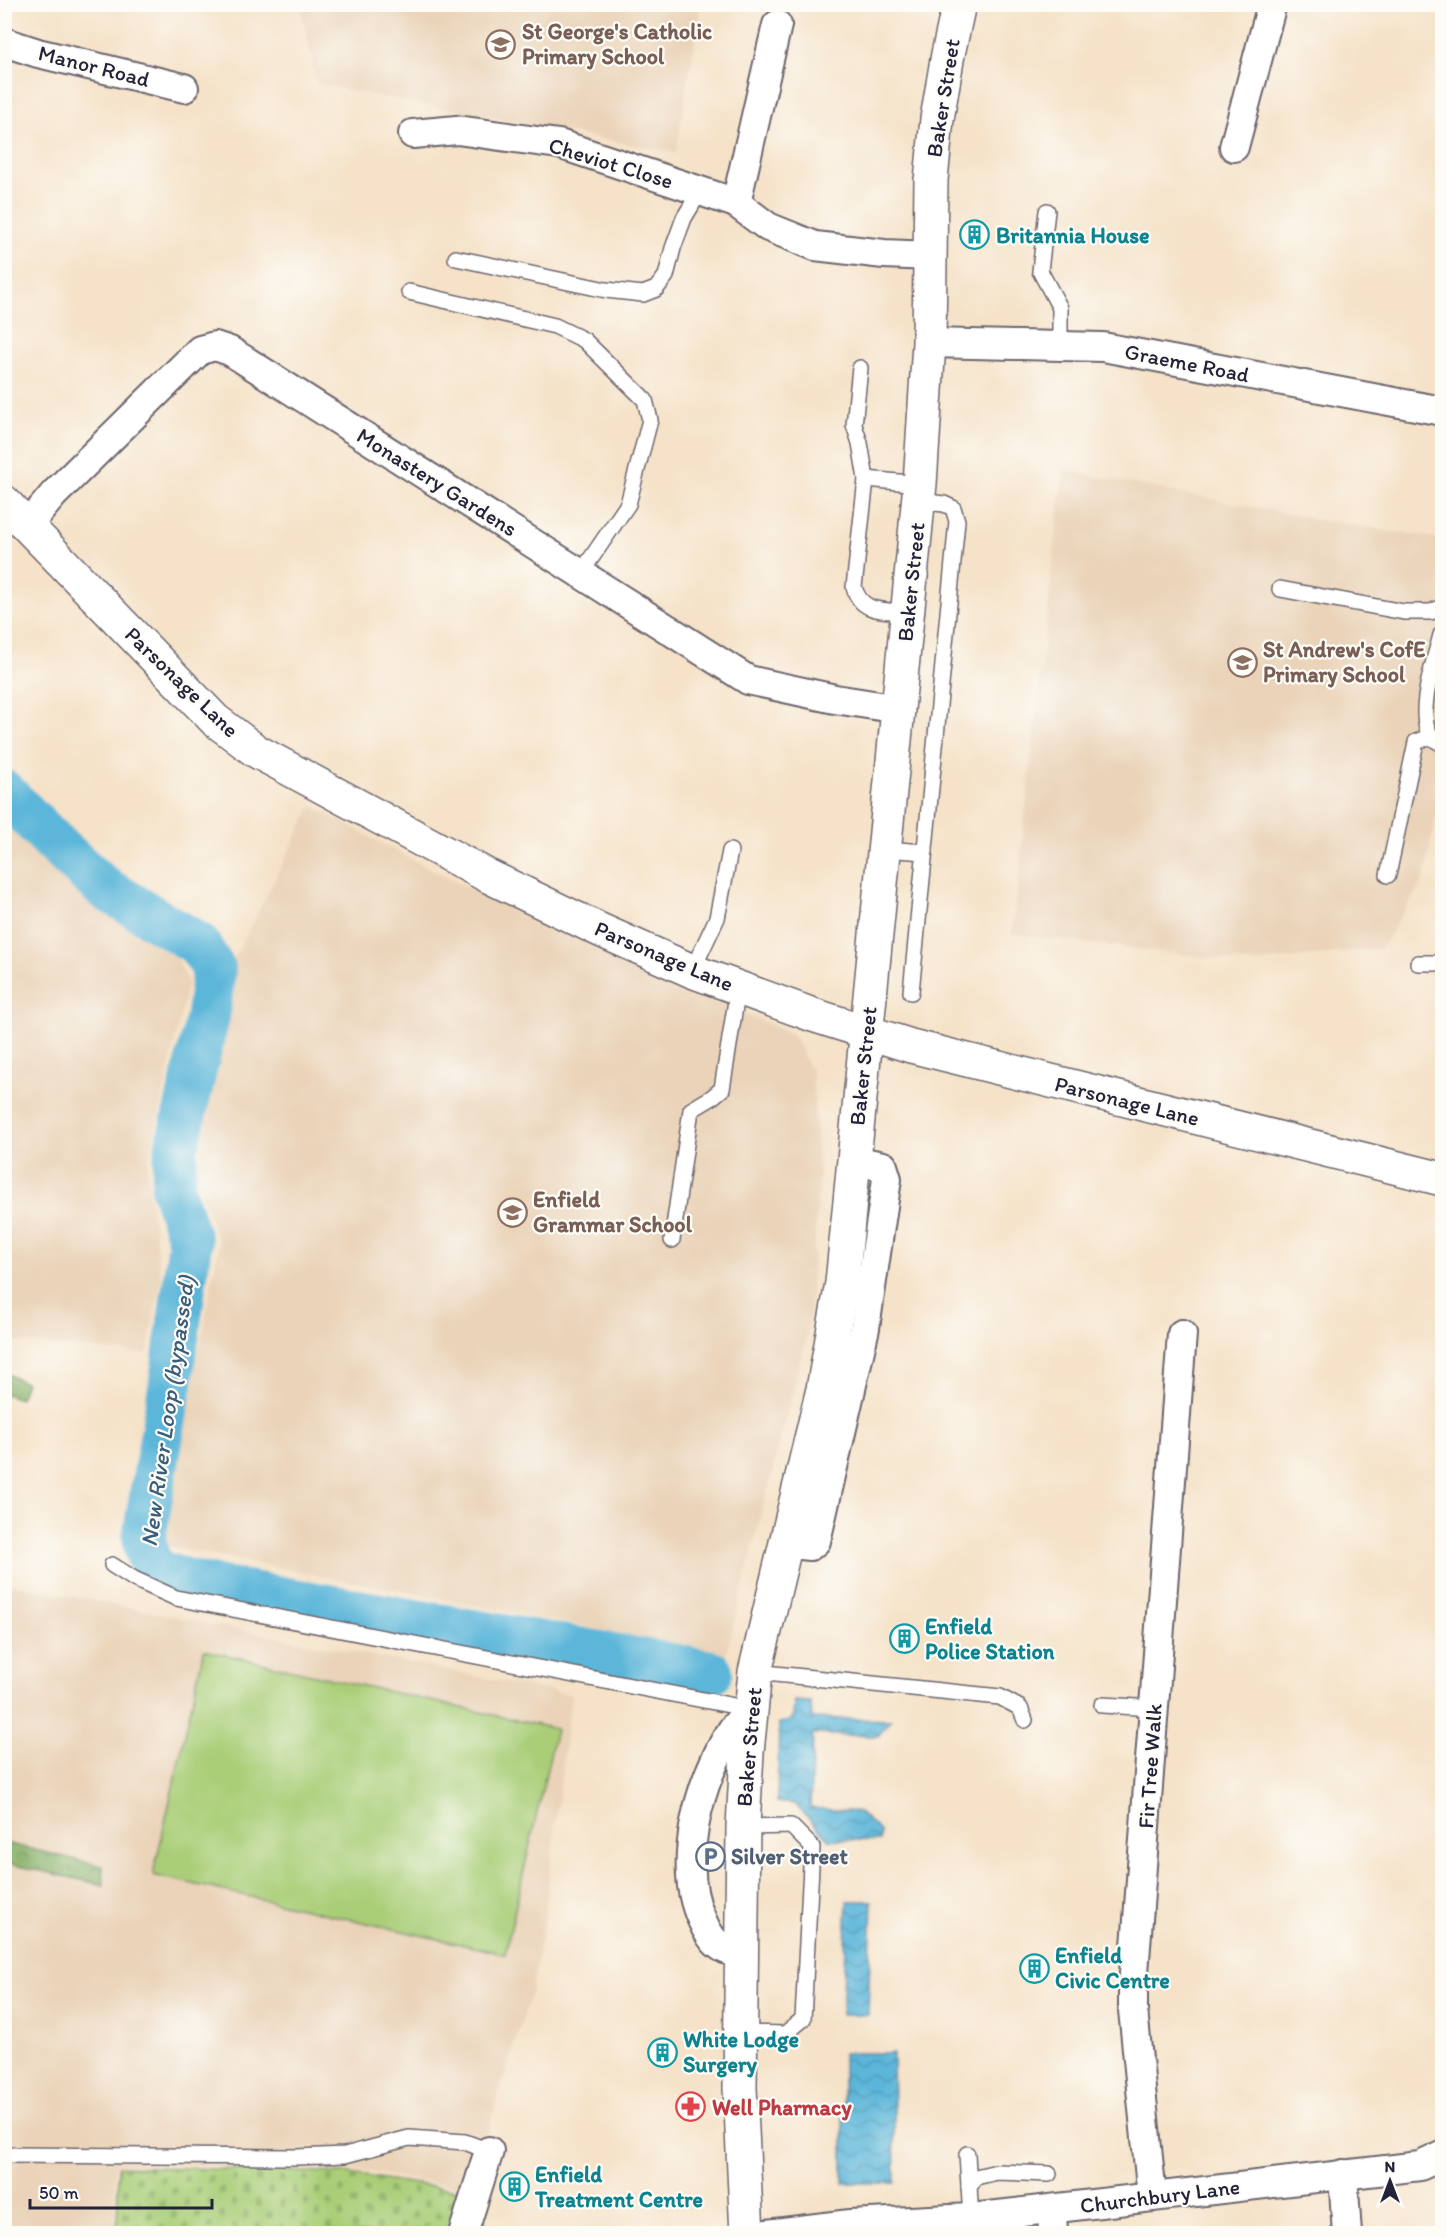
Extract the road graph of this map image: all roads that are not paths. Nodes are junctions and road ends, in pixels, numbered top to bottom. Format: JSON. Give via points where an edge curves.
{"nodes":[{"id":1,"x":959,"y":4,"type":"edge"},
{"id":2,"x":1272,"y":4,"type":"edge"},
{"id":3,"x":777,"y":25,"type":"dead end"},
{"id":4,"x":4,"y":42,"type":"edge"},
{"id":5,"x":184,"y":88,"type":"dead end"},
{"id":6,"x":413,"y":134,"type":"dead end"},
{"id":7,"x":1234,"y":147,"type":"dead end"},
{"id":8,"x":694,"y":189,"type":"junction"},
{"id":9,"x":736,"y":203,"type":"junction"},
{"id":10,"x":1047,"y":211,"type":"dead end"},
{"id":11,"x":931,"y":256,"type":"junction"},
{"id":12,"x":456,"y":258,"type":"dead end"},
{"id":13,"x":409,"y":292,"type":"dead end"},
{"id":14,"x":929,"y":343,"type":"junction"},
{"id":15,"x":1060,"y":345,"type":"junction"},
{"id":16,"x":860,"y":368,"type":"dead end"},
{"id":17,"x":1443,"y":411,"type":"edge"},
{"id":18,"x":866,"y":479,"type":"junction"},
{"id":19,"x":920,"y":493,"type":"junction"},
{"id":20,"x":4,"y":502,"type":"edge"},
{"id":21,"x":28,"y":525,"type":"junction"},
{"id":22,"x":581,"y":573,"type":"junction"},
{"id":23,"x":1280,"y":590,"type":"dead end"},
{"id":24,"x":1443,"y":607,"type":"edge"},
{"id":25,"x":908,"y":612,"type":"junction"},
{"id":26,"x":1441,"y":634,"type":"dead end"},
{"id":27,"x":899,"y":709,"type":"junction"},
{"id":28,"x":1437,"y":740,"type":"edge"},
{"id":29,"x":884,"y":849,"type":"junction"},
{"id":30,"x":730,"y":851,"type":"dead end"},
{"id":31,"x":925,"y":852,"type":"junction"},
{"id":32,"x":1388,"y":875,"type":"dead end"},
{"id":33,"x":1418,"y":963,"type":"dead end"},
{"id":34,"x":1443,"y":963,"type":"edge"},
{"id":35,"x":692,"y":971,"type":"junction"},
{"id":36,"x":738,"y":988,"type":"junction"},
{"id":37,"x":911,"y":992,"type":"dead end"},
{"id":38,"x":866,"y":1032,"type":"junction"},
{"id":39,"x":1443,"y":1179,"type":"edge"},
{"id":40,"x":672,"y":1240,"type":"dead end"},
{"id":41,"x":1182,"y":1334,"type":"dead end"},
{"id":42,"x":112,"y":1565,"type":"dead end"},
{"id":43,"x":755,"y":1672,"type":"junction"},
{"id":44,"x":1102,"y":1706,"type":"dead end"},
{"id":45,"x":1155,"y":1708,"type":"junction"},
{"id":46,"x":750,"y":1709,"type":"junction"},
{"id":47,"x":1025,"y":1719,"type":"dead end"},
{"id":48,"x":742,"y":1827,"type":"junction"},
{"id":49,"x":741,"y":1954,"type":"junction"},
{"id":50,"x":740,"y":2033,"type":"junction"},
{"id":51,"x":489,"y":2151,"type":"joint"},
{"id":52,"x":966,"y":2154,"type":"dead end"},
{"id":53,"x":4,"y":2155,"type":"edge"},
{"id":54,"x":1443,"y":2156,"type":"edge"},
{"id":55,"x":1049,"y":2174,"type":"dead end"},
{"id":56,"x":1343,"y":2174,"type":"junction"},
{"id":57,"x":969,"y":2187,"type":"junction"},
{"id":58,"x":1152,"y":2198,"type":"junction"},
{"id":59,"x":971,"y":2218,"type":"junction"},
{"id":60,"x":1053,"y":2222,"type":"edge"},
{"id":61,"x":843,"y":2228,"type":"edge"},
{"id":62,"x":463,"y":2234,"type":"edge"},
{"id":63,"x":747,"y":2234,"type":"edge"},
{"id":64,"x":767,"y":2234,"type":"edge"},
{"id":65,"x":1347,"y":2234,"type":"edge"}],
"edges":[{"from":1,"to":11,"type":"street","name":"Baker Street","via":[[937,119]]},
{"from":2,"to":7,"type":"street"},
{"from":3,"to":9,"type":"street"},
{"from":4,"to":5,"type":"street","name":"Manor Road"},
{"from":6,"to":8,"type":"street","name":"Cheviot Close","via":[[457,130],[559,144]]},
{"from":8,"to":9,"type":"street","name":"Cheviot Close"},
{"from":8,"to":12,"type":"lane","via":[[693,203],[672,248],[666,276],[656,289],[643,294],[606,290]]},
{"from":9,"to":11,"type":"street","name":"Cheviot Close","via":[[768,227],[815,246]]},
{"from":10,"to":15,"type":"lane","via":[[1040,271],[1060,308]]},
{"from":11,"to":14,"type":"street","name":"Baker Street"},
{"from":13,"to":22,"type":"lane","via":[[555,326],[584,340],[645,400],[650,420],[628,504]]},
{"from":14,"to":15,"type":"street","name":"Graeme Road"},
{"from":14,"to":19,"type":"street","name":"Baker Street"},
{"from":15,"to":17,"type":"street","name":"Graeme Road","via":[[1103,347]]},
{"from":16,"to":18,"type":"lane","via":[[854,425]]},
{"from":18,"to":19,"type":"lane"},
{"from":18,"to":25,"type":"lane","via":[[854,587],[857,597],[862,604],[875,609]]},
{"from":19,"to":25,"type":"street","name":"Baker Street"},
{"from":19,"to":31,"type":"lane","via":[[953,508],[957,522]]},
{"from":20,"to":21,"type":"street","name":"Parsonage Lane"},
{"from":21,"to":22,"type":"street","name":"Monastery Gardens","via":[[54,494],[200,350],[215,346],[230,351]]},
{"from":21,"to":35,"type":"street","name":"Parsonage Lane","via":[[215,720],[256,751],[488,876]]},
{"from":22,"to":27,"type":"street","name":"Monastery Gardens","via":[[748,680]]},
{"from":23,"to":24,"type":"lane","via":[[1404,612],[1431,612]]},
{"from":25,"to":27,"type":"street","name":"Baker Street"},
{"from":26,"to":28,"type":"lane","via":[[1424,708],[1426,723]]},
{"from":27,"to":29,"type":"street","name":"Baker Street"},
{"from":28,"to":32,"type":"lane","via":[[1416,742]]},
{"from":29,"to":31,"type":"lane"},
{"from":29,"to":38,"type":"street","name":"Baker Street"},
{"from":30,"to":35,"type":"lane","via":[[717,918]]},
{"from":31,"to":37,"type":"lane"},
{"from":33,"to":34,"type":"lane"},
{"from":35,"to":36,"type":"street","name":"Parsonage Lane"},
{"from":36,"to":38,"type":"street","name":"Parsonage Lane"},
{"from":36,"to":40,"type":"lane","via":[[722,1089],[691,1110]]},
{"from":38,"to":39,"type":"street","name":"Parsonage Lane","via":[[940,1054]]},
{"from":38,"to":43,"type":"street","name":"Baker Street","via":[[842,1283],[837,1392],[784,1542]]},
{"from":41,"to":45,"type":"street","name":"Fir Tree Walk"},
{"from":42,"to":46,"type":"lane","via":[[176,1598]]},
{"from":43,"to":46,"type":"street","name":"Baker Street"},
{"from":43,"to":47,"type":"lane","via":[[1000,1697],[1020,1708]]},
{"from":44,"to":45,"type":"lane"},
{"from":45,"to":58,"type":"street","name":"Fir Tree Walk","via":[[1133,1986]]},
{"from":46,"to":48,"type":"street","name":"Baker Street"},
{"from":46,"to":49,"type":"street","via":[[732,1730],[707,1783],[695,1821],[691,1869],[695,1905],[709,1935],[725,1951]]},
{"from":48,"to":49,"type":"street","name":"Baker Street"},
{"from":48,"to":50,"type":"lane","via":[[791,1826],[812,1847],[803,2019],[785,2034]]},
{"from":49,"to":50,"type":"street"},
{"from":50,"to":63,"type":"street"},
{"from":51,"to":53,"type":"lane","via":[[465,2142],[409,2138],[345,2155]]},
{"from":51,"to":62,"type":"street"},
{"from":52,"to":57,"type":"lane"},
{"from":54,"to":56,"type":"street","name":"Churchbury Lane","via":[[1420,2166]]},
{"from":55,"to":57,"type":"lane","via":[[997,2172],[976,2177]]},
{"from":56,"to":58,"type":"street","name":"Churchbury Lane"},
{"from":56,"to":65,"type":"street"},
{"from":57,"to":59,"type":"lane"},
{"from":58,"to":60,"type":"street","name":"Churchbury Lane"},
{"from":59,"to":60,"type":"street","name":"Churchbury Lane"},
{"from":59,"to":61,"type":"street","name":"Churchbury Lane"},
{"from":61,"to":64,"type":"street","name":"Churchbury Lane"}]}
